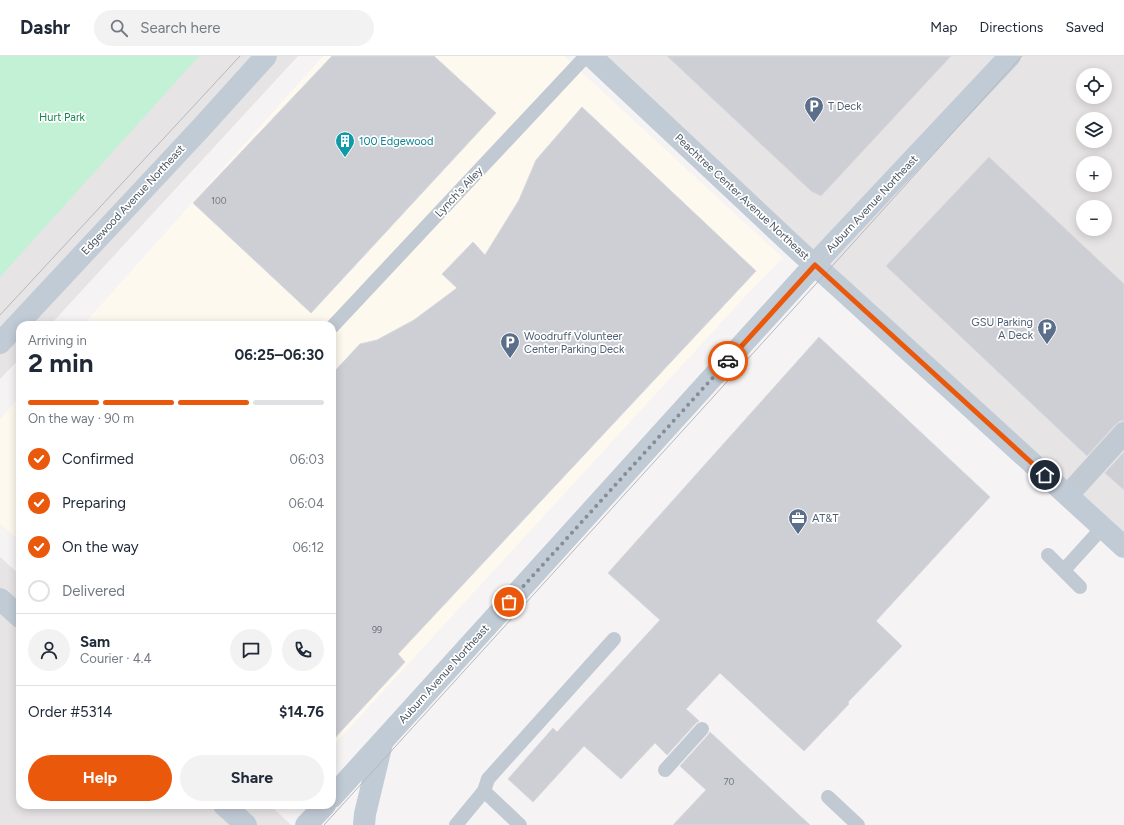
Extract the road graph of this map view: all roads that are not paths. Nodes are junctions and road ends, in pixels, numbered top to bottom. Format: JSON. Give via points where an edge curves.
{"nodes":[{"id":1,"x":266,"y":56,"type":"edge"},
{"id":2,"x":586,"y":56,"type":"edge"},
{"id":3,"x":591,"y":56,"type":"edge"},
{"id":4,"x":1010,"y":56,"type":"edge"},
{"id":5,"x":815,"y":265,"type":"junction"},
{"id":6,"x":21,"y":321,"type":"edge"},
{"id":7,"x":336,"y":323,"type":"edge"},
{"id":8,"x":16,"y":326,"type":"edge"},
{"id":9,"x":0,"y":343,"type":"edge"},
{"id":10,"x":1124,"y":433,"type":"edge"},
{"id":11,"x":1068,"y":495,"type":"junction"},
{"id":12,"x":1102,"y":527,"type":"junction"},
{"id":13,"x":1124,"y":547,"type":"edge"},
{"id":14,"x":1048,"y":554,"type":"dead end"},
{"id":15,"x":1064,"y":570,"type":"junction"},
{"id":16,"x":1080,"y":588,"type":"dead end"},
{"id":17,"x":1,"y":603,"type":"edge"},
{"id":18,"x":16,"y":614,"type":"edge"},
{"id":19,"x":614,"y":639,"type":"dead end"},
{"id":20,"x":702,"y":729,"type":"dead end"},
{"id":21,"x":383,"y":742,"type":"junction"},
{"id":22,"x":665,"y":770,"type":"dead end"},
{"id":23,"x":484,"y":791,"type":"junction"},
{"id":24,"x":336,"y":793,"type":"edge"},
{"id":25,"x":828,"y":797,"type":"dead end"},
{"id":26,"x":228,"y":809,"type":"edge"},
{"id":27,"x":321,"y":809,"type":"edge"},
{"id":28,"x":246,"y":825,"type":"edge"},
{"id":29,"x":306,"y":825,"type":"edge"},
{"id":30,"x":364,"y":825,"type":"edge"},
{"id":31,"x":456,"y":825,"type":"edge"},
{"id":32,"x":520,"y":825,"type":"edge"},
{"id":33,"x":858,"y":825,"type":"edge"}],
"edges":[{"from":1,"to":6,"type":"street","name":"Edgewood Avenue Northeast"},
{"from":2,"to":7,"type":"lane","name":"Lynch's Alley"},
{"from":3,"to":5,"type":"street","name":"Peachtree Center Avenue Northeast"},
{"from":4,"to":5,"type":"street","name":"Auburn Avenue Northeast"},
{"from":5,"to":11,"type":"street","name":"Peachtree Center Avenue Northeast"},
{"from":5,"to":21,"type":"street","name":"Auburn Avenue Northeast"},
{"from":8,"to":9,"type":"street","name":"Edgewood Avenue Northeast"},
{"from":10,"to":11,"type":"street"},
{"from":11,"to":12,"type":"street","name":"Peachtree Center Avenue Northeast"},
{"from":12,"to":13,"type":"street","name":"Peachtree Center Avenue Northeast"},
{"from":12,"to":15,"type":"lane"},
{"from":14,"to":15,"type":"lane"},
{"from":15,"to":16,"type":"lane"},
{"from":17,"to":18,"type":"street"},
{"from":19,"to":23,"type":"lane","via":[[488,779]]},
{"from":20,"to":22,"type":"lane"},
{"from":21,"to":24,"type":"street","name":"Auburn Avenue Northeast"},
{"from":21,"to":30,"type":"street"},
{"from":23,"to":31,"type":"lane"},
{"from":23,"to":32,"type":"lane"},
{"from":25,"to":33,"type":"lane"},
{"from":26,"to":28,"type":"street"},
{"from":27,"to":29,"type":"street"}]}
